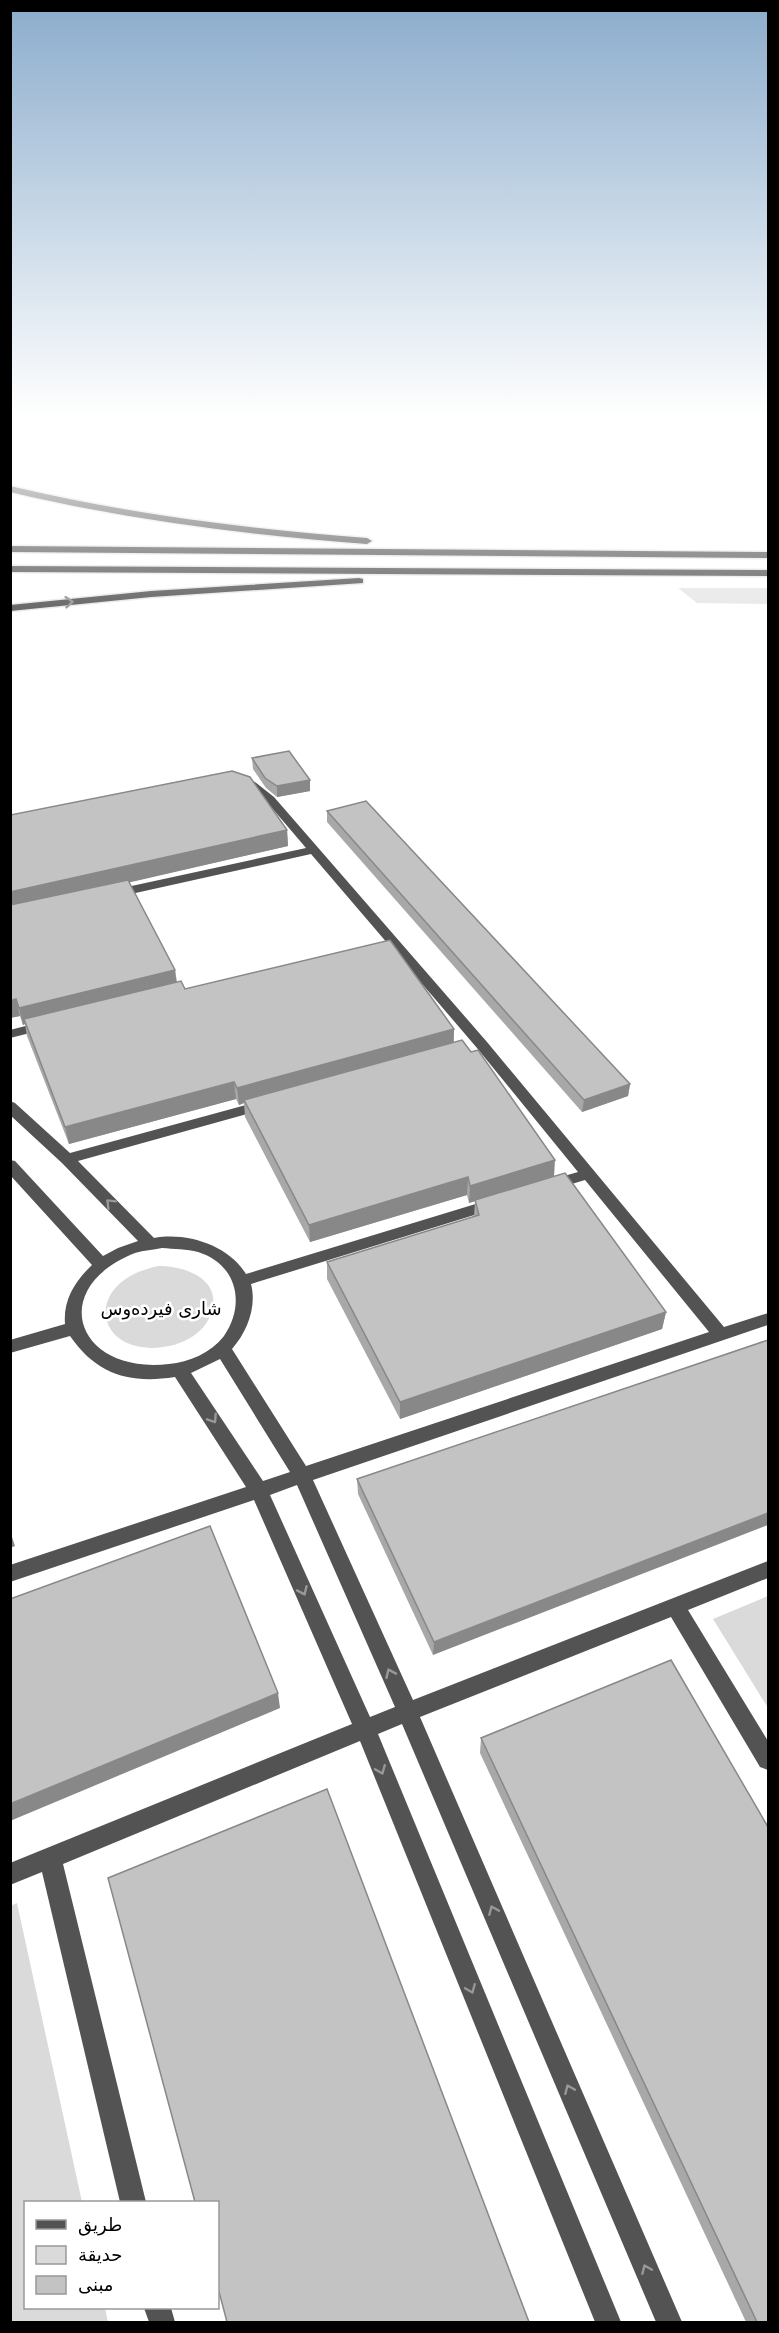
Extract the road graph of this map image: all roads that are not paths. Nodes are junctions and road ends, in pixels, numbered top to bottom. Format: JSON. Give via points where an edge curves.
{"nodes":[{"id":1,"x":208,"y":527,"type":"edge"},
{"id":2,"x":10,"y":549,"type":"edge"},
{"id":3,"x":508,"y":554,"type":"junction"},
{"id":4,"x":768,"y":555,"type":"edge"},
{"id":5,"x":10,"y":569,"type":"edge"},
{"id":6,"x":482,"y":570,"type":"junction"},
{"id":7,"x":768,"y":573,"type":"edge"},
{"id":8,"x":10,"y":608,"type":"edge"},
{"id":9,"x":228,"y":780,"type":"edge"},
{"id":10,"x":313,"y":850,"type":"junction"},
{"id":11,"x":104,"y":896,"type":"edge"},
{"id":12,"x":57,"y":1022,"type":"edge"},
{"id":13,"x":10,"y":1034,"type":"edge"},
{"id":14,"x":275,"y":1102,"type":"edge"},
{"id":15,"x":10,"y":1106,"type":"edge"},
{"id":16,"x":67,"y":1159,"type":"junction"},
{"id":17,"x":12,"y":1169,"type":"edge"},
{"id":18,"x":589,"y":1174,"type":"junction"},
{"id":19,"x":533,"y":1191,"type":"edge"},
{"id":20,"x":511,"y":1198,"type":"edge"},
{"id":21,"x":151,"y":1244,"type":"junction"},
{"id":22,"x":102,"y":1265,"type":"junction"},
{"id":23,"x":242,"y":1281,"type":"junction"},
{"id":24,"x":768,"y":1319,"type":"edge"},
{"id":25,"x":75,"y":1328,"type":"junction"},
{"id":26,"x":721,"y":1335,"type":"junction"},
{"id":27,"x":10,"y":1347,"type":"edge"},
{"id":28,"x":222,"y":1348,"type":"junction"},
{"id":29,"x":180,"y":1370,"type":"junction"},
{"id":30,"x":302,"y":1474,"type":"junction"},
{"id":31,"x":258,"y":1489,"type":"junction"},
{"id":32,"x":768,"y":1569,"type":"edge"},
{"id":33,"x":10,"y":1574,"type":"edge"},
{"id":34,"x":675,"y":1606,"type":"junction"},
{"id":35,"x":408,"y":1713,"type":"junction"},
{"id":36,"x":364,"y":1729,"type":"junction"},
{"id":37,"x":768,"y":1760,"type":"edge"},
{"id":38,"x":50,"y":1858,"type":"junction"},
{"id":39,"x":10,"y":1874,"type":"edge"},
{"id":40,"x":133,"y":2201,"type":"edge"},
{"id":41,"x":608,"y":2322,"type":"edge"},
{"id":42,"x":669,"y":2322,"type":"edge"}],
"edges":[{"from":1,"to":3,"type":"highway","via":[[474,546]]},
{"from":2,"to":3,"type":"highway"},
{"from":3,"to":4,"type":"highway"},
{"from":5,"to":6,"type":"highway"},
{"from":6,"to":7,"type":"highway"},
{"from":8,"to":6,"type":"highway","one_way":true,"via":[[264,586],[450,577]]},
{"from":9,"to":10,"type":"street","via":[[244,781],[270,799]]},
{"from":10,"to":11,"type":"street"},
{"from":10,"to":18,"type":"street","via":[[384,942]]},
{"from":12,"to":13,"type":"street"},
{"from":14,"to":16,"type":"street"},
{"from":15,"to":16,"type":"street"},
{"from":21,"to":16,"type":"street","one_way":true},
{"from":17,"to":22,"type":"street"},
{"from":18,"to":19,"type":"street"},
{"from":18,"to":26,"type":"street"},
{"from":20,"to":23,"type":"street"},
{"from":21,"to":22,"type":"street","via":[[135,1247]]},
{"from":21,"to":23,"type":"street","via":[[188,1244],[211,1251],[230,1264]]},
{"from":22,"to":25,"type":"street","via":[[79,1292]]},
{"from":23,"to":28,"type":"street","via":[[246,1302],[241,1324]]},
{"from":24,"to":26,"type":"street"},
{"from":25,"to":27,"type":"street"},
{"from":25,"to":29,"type":"street","via":[[92,1354],[115,1367],[143,1373]]},
{"from":26,"to":30,"type":"street"},
{"from":28,"to":29,"type":"street"},
{"from":28,"to":30,"type":"street"},
{"from":29,"to":31,"type":"street","one_way":true},
{"from":30,"to":31,"type":"street"},
{"from":35,"to":30,"type":"street","one_way":true},
{"from":31,"to":33,"type":"street"},
{"from":31,"to":36,"type":"street","one_way":true},
{"from":32,"to":34,"type":"street"},
{"from":34,"to":35,"type":"street"},
{"from":34,"to":37,"type":"street"},
{"from":35,"to":36,"type":"street"},
{"from":42,"to":35,"type":"street","one_way":true},
{"from":36,"to":38,"type":"street"},
{"from":36,"to":41,"type":"street","one_way":true},
{"from":38,"to":39,"type":"street"},
{"from":38,"to":40,"type":"street"}]}
